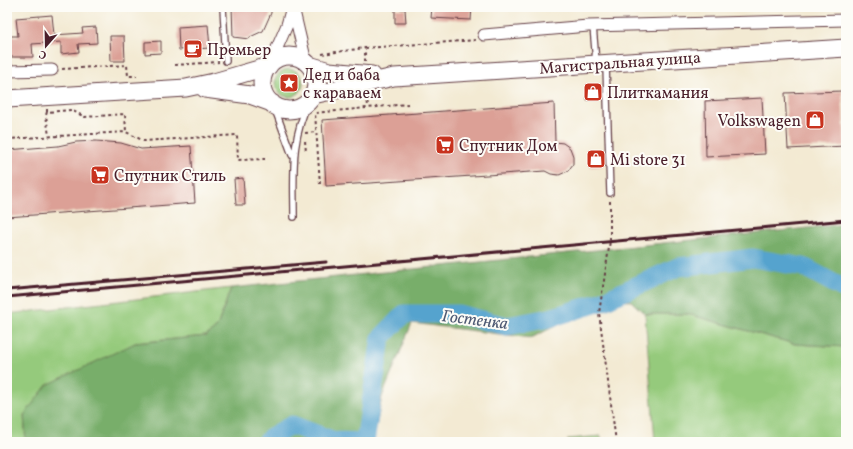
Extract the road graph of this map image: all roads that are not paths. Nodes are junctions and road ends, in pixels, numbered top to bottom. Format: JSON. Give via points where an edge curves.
{"nodes":[{"id":1,"x":223,"y":7,"type":"edge"},
{"id":2,"x":292,"y":7,"type":"edge"},
{"id":3,"x":846,"y":20,"type":"edge"},
{"id":4,"x":593,"y":26,"type":"junction"},
{"id":5,"x":484,"y":36,"type":"road end"},
{"id":6,"x":846,"y":48,"type":"edge"},
{"id":7,"x":312,"y":60,"type":"junction"},
{"id":8,"x":226,"y":61,"type":"road end"},
{"id":9,"x":601,"y":63,"type":"junction"},
{"id":10,"x":270,"y":65,"type":"junction"},
{"id":11,"x":52,"y":70,"type":"road end"},
{"id":12,"x":7,"y":71,"type":"edge"},
{"id":13,"x":366,"y":78,"type":"junction"},
{"id":14,"x":186,"y":88,"type":"junction"},
{"id":15,"x":312,"y":97,"type":"junction"},
{"id":16,"x":7,"y":99,"type":"edge"},
{"id":17,"x":272,"y":103,"type":"junction"},
{"id":18,"x":293,"y":157,"type":"junction"},
{"id":19,"x":610,"y":194,"type":"road end"},
{"id":20,"x":294,"y":217,"type":"dead end"}],
"edges":[{"from":1,"to":8,"type":"lane"},
{"from":2,"to":7,"type":"street"},
{"from":2,"to":10,"type":"street"},
{"from":3,"to":4,"type":"street"},
{"from":4,"to":5,"type":"street"},
{"from":4,"to":9,"type":"lane"},
{"from":6,"to":9,"type":"main road","name":"Магистральная улица"},
{"from":7,"to":10,"type":"main road","name":"Магистральная улица","via":[[288,56],[275,60]]},
{"from":7,"to":13,"type":"main road","name":"Магистральная улица","via":[[329,71]]},
{"from":7,"to":15,"type":"main road","via":[[316,80]]},
{"from":9,"to":13,"type":"main road","name":"Магистральная улица"},
{"from":9,"to":19,"type":"lane"},
{"from":10,"to":14,"type":"main road","name":"Магистральная улица"},
{"from":10,"to":17,"type":"main road","via":[[264,76],[263,87]]},
{"from":11,"to":12,"type":"street"},
{"from":13,"to":15,"type":"main road","name":"Магистральная улица"},
{"from":14,"to":16,"type":"main road","name":"Магистральная улица"},
{"from":14,"to":17,"type":"main road","name":"Магистральная улица","via":[[239,93],[264,98]]},
{"from":15,"to":17,"type":"main road","name":"Магистральная улица","via":[[302,106],[291,109],[280,108]]},
{"from":15,"to":18,"type":"lane","via":[[298,127]]},
{"from":17,"to":18,"type":"lane"},
{"from":18,"to":20,"type":"lane"}]}
